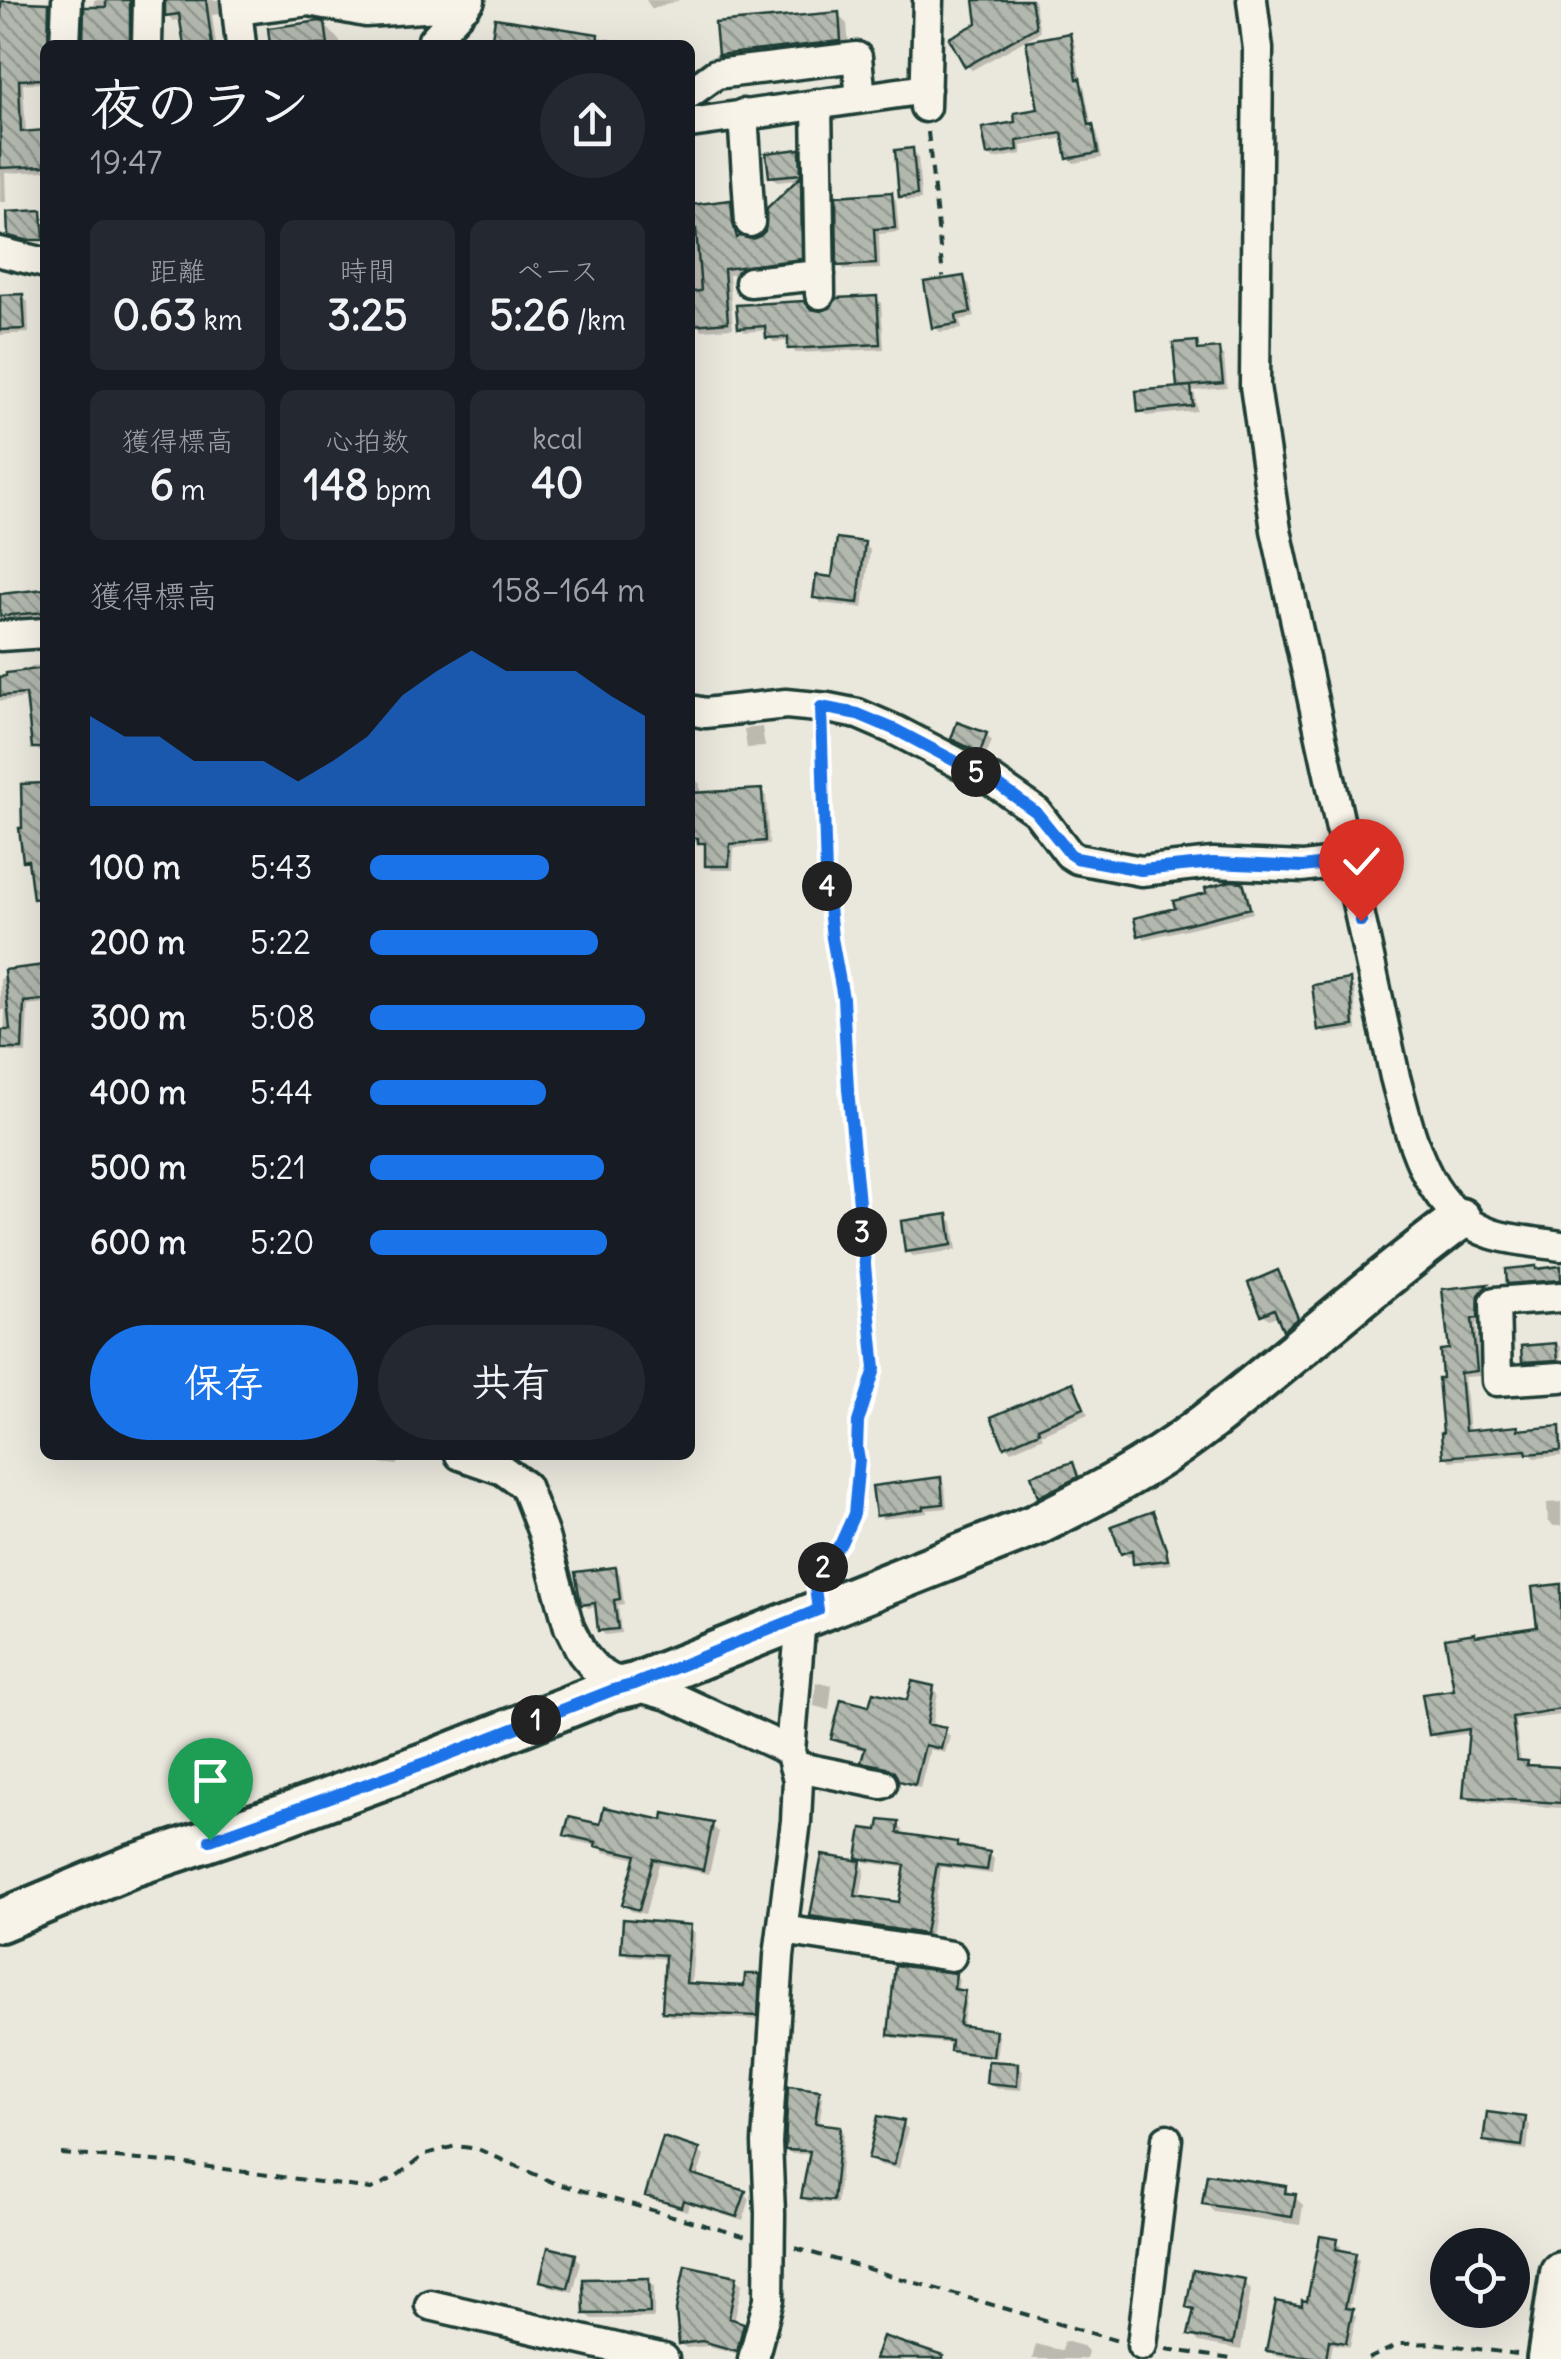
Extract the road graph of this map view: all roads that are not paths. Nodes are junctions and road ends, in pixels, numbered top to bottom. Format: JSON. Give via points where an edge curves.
{"nodes":[{"id":1,"x":67,"y":0,"type":"edge"},
{"id":2,"x":148,"y":0,"type":"edge"},
{"id":3,"x":928,"y":0,"type":"edge"},
{"id":4,"x":1252,"y":0,"type":"edge"},
{"id":5,"x":309,"y":1,"type":"edge"},
{"id":6,"x":468,"y":2,"type":"edge"},
{"id":7,"x":237,"y":5,"type":"edge"},
{"id":8,"x":65,"y":40,"type":"edge"},
{"id":9,"x":147,"y":40,"type":"edge"},
{"id":10,"x":240,"y":40,"type":"edge"},
{"id":11,"x":434,"y":40,"type":"edge"},
{"id":12,"x":695,"y":89,"type":"edge"},
{"id":13,"x":861,"y":98,"type":"junction"},
{"id":14,"x":817,"y":104,"type":"junction"},
{"id":15,"x":744,"y":114,"type":"junction"},
{"id":16,"x":695,"y":121,"type":"edge"},
{"id":17,"x":750,"y":222,"type":"dead end"},
{"id":18,"x":0,"y":252,"type":"edge"},
{"id":19,"x":40,"y":262,"type":"edge"},
{"id":20,"x":750,"y":282,"type":"dead end"},
{"id":21,"x":40,"y":633,"type":"edge"},
{"id":22,"x":0,"y":636,"type":"edge"},
{"id":23,"x":695,"y":711,"type":"edge"},
{"id":24,"x":1346,"y":861,"type":"junction"},
{"id":25,"x":1460,"y":1218,"type":"junction"},
{"id":26,"x":1561,"y":1246,"type":"edge"},
{"id":27,"x":1561,"y":1297,"type":"edge"},
{"id":28,"x":1561,"y":1377,"type":"edge"},
{"id":29,"x":475,"y":1460,"type":"edge"},
{"id":30,"x":809,"y":1613,"type":"junction"},
{"id":31,"x":635,"y":1684,"type":"junction"},
{"id":32,"x":792,"y":1759,"type":"junction"},
{"id":33,"x":882,"y":1784,"type":"dead end"},
{"id":34,"x":0,"y":1921,"type":"edge"},
{"id":35,"x":782,"y":1930,"type":"junction"},
{"id":36,"x":951,"y":1956,"type":"dead end"},
{"id":37,"x":1167,"y":2139,"type":"dead end"},
{"id":38,"x":1561,"y":2273,"type":"edge"},
{"id":39,"x":430,"y":2305,"type":"dead end"},
{"id":40,"x":1142,"y":2345,"type":"road end"},
{"id":41,"x":1536,"y":2357,"type":"edge"},
{"id":42,"x":664,"y":2359,"type":"edge"},
{"id":43,"x":753,"y":2359,"type":"edge"}],
"edges":[{"from":1,"to":8,"type":"street"},
{"from":2,"to":9,"type":"street"},
{"from":3,"to":13,"type":"street","via":[[926,98]]},
{"from":4,"to":24,"type":"street","via":[[1258,48],[1255,386],[1276,530]]},
{"from":5,"to":6,"type":"street","via":[[366,12]]},
{"from":5,"to":7,"type":"street"},
{"from":6,"to":11,"type":"street"},
{"from":7,"to":10,"type":"street"},
{"from":12,"to":13,"type":"street","via":[[716,74],[857,57]]},
{"from":13,"to":14,"type":"street"},
{"from":14,"to":15,"type":"street"},
{"from":14,"to":20,"type":"street","via":[[820,285]]},
{"from":15,"to":16,"type":"street"},
{"from":15,"to":17,"type":"street"},
{"from":18,"to":19,"type":"street"},
{"from":21,"to":22,"type":"street"},
{"from":23,"to":24,"type":"street","via":[[786,704],[858,714],[993,781],[1036,812],[1076,858],[1141,870]]},
{"from":24,"to":25,"type":"street","via":[[1411,1139],[1440,1198]]},
{"from":25,"to":26,"type":"street","via":[[1493,1234]]},
{"from":25,"to":30,"type":"street","via":[[1194,1432],[1096,1495]]},
{"from":27,"to":28,"type":"street","via":[[1494,1302],[1497,1380]]},
{"from":29,"to":31,"type":"street","via":[[525,1486],[582,1653],[611,1679]]},
{"from":30,"to":31,"type":"street"},
{"from":30,"to":32,"type":"street"},
{"from":31,"to":32,"type":"street"},
{"from":31,"to":34,"type":"street","via":[[132,1866]]},
{"from":32,"to":33,"type":"street"},
{"from":32,"to":35,"type":"street","via":[[796,1820]]},
{"from":35,"to":36,"type":"street"},
{"from":35,"to":43,"type":"street","via":[[767,2143],[768,2299]]},
{"from":37,"to":40,"type":"street"},
{"from":38,"to":41,"type":"street"},
{"from":39,"to":42,"type":"street"}]}
